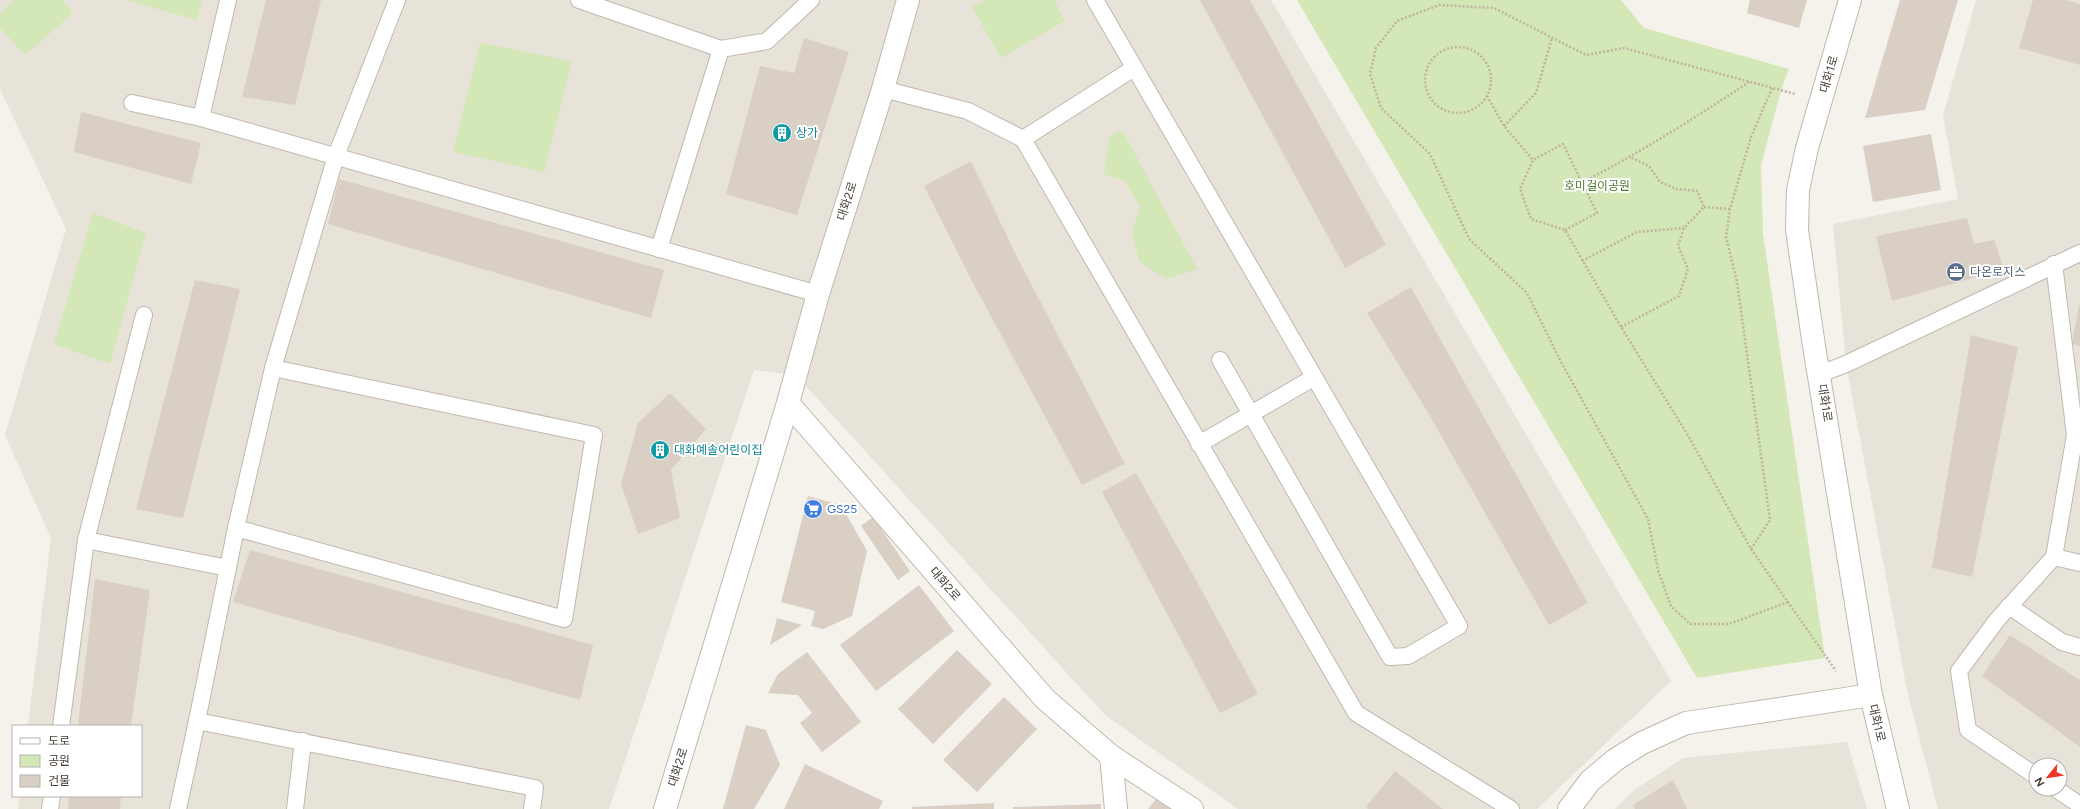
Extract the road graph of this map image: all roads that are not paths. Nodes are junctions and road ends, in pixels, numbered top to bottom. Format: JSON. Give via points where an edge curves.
{"nodes":[{"id":1,"x":228,"y":0,"type":"edge"},
{"id":2,"x":397,"y":0,"type":"edge"},
{"id":3,"x":578,"y":0,"type":"edge"},
{"id":4,"x":811,"y":0,"type":"edge"},
{"id":5,"x":908,"y":0,"type":"edge"},
{"id":6,"x":1095,"y":0,"type":"edge"},
{"id":7,"x":1850,"y":0,"type":"edge"},
{"id":8,"x":721,"y":49,"type":"junction"},
{"id":9,"x":1134,"y":68,"type":"junction"},
{"id":10,"x":883,"y":89,"type":"junction"},
{"id":11,"x":132,"y":103,"type":"dead end"},
{"id":12,"x":201,"y":118,"type":"junction"},
{"id":13,"x":1023,"y":139,"type":"junction"},
{"id":14,"x":336,"y":156,"type":"junction"},
{"id":15,"x":659,"y":249,"type":"junction"},
{"id":16,"x":2080,"y":253,"type":"edge"},
{"id":17,"x":2054,"y":264,"type":"junction"},
{"id":18,"x":818,"y":294,"type":"junction"},
{"id":19,"x":144,"y":315,"type":"dead end"},
{"id":20,"x":1220,"y":360,"type":"dead end"},
{"id":21,"x":273,"y":368,"type":"junction"},
{"id":22,"x":1820,"y":374,"type":"junction"},
{"id":23,"x":1313,"y":378,"type":"junction"},
{"id":24,"x":788,"y":403,"type":"junction"},
{"id":25,"x":1251,"y":415,"type":"junction"},
{"id":26,"x":2077,"y":435,"type":"edge"},
{"id":27,"x":1199,"y":444,"type":"junction"},
{"id":28,"x":236,"y":528,"type":"junction"},
{"id":29,"x":86,"y":540,"type":"junction"},
{"id":30,"x":2054,"y":557,"type":"junction"},
{"id":31,"x":2080,"y":563,"type":"edge"},
{"id":32,"x":228,"y":568,"type":"junction"},
{"id":33,"x":2009,"y":606,"type":"junction"},
{"id":34,"x":2080,"y":647,"type":"edge"},
{"id":35,"x":1871,"y":695,"type":"junction"},
{"id":36,"x":197,"y":721,"type":"junction"},
{"id":37,"x":61,"y":725,"type":"edge"},
{"id":38,"x":303,"y":741,"type":"junction"},
{"id":39,"x":1111,"y":756,"type":"junction"},
{"id":40,"x":2028,"y":771,"type":"edge"},
{"id":41,"x":52,"y":797,"type":"edge"},
{"id":42,"x":2068,"y":797,"type":"edge"},
{"id":43,"x":2080,"y":805,"type":"edge"},
{"id":44,"x":50,"y":809,"type":"edge"},
{"id":45,"x":178,"y":809,"type":"edge"},
{"id":46,"x":295,"y":809,"type":"edge"},
{"id":47,"x":532,"y":809,"type":"edge"},
{"id":48,"x":665,"y":809,"type":"edge"},
{"id":49,"x":1116,"y":809,"type":"edge"},
{"id":50,"x":1192,"y":809,"type":"edge"},
{"id":51,"x":1511,"y":809,"type":"edge"},
{"id":52,"x":1569,"y":809,"type":"edge"},
{"id":53,"x":1898,"y":809,"type":"edge"}],
"edges":[{"from":1,"to":12,"type":"lane"},
{"from":2,"to":14,"type":"lane"},
{"from":3,"to":8,"type":"lane"},
{"from":4,"to":8,"type":"lane","via":[[767,41]]},
{"from":5,"to":10,"type":"street","name":"대화2로"},
{"from":6,"to":9,"type":"lane"},
{"from":7,"to":22,"type":"street","name":"대화1로","via":[[1807,148],[1798,190],[1797,230]]},
{"from":8,"to":15,"type":"lane"},
{"from":9,"to":13,"type":"lane"},
{"from":9,"to":23,"type":"lane"},
{"from":10,"to":13,"type":"lane","via":[[968,111]]},
{"from":10,"to":18,"type":"street","name":"대화2로"},
{"from":11,"to":12,"type":"lane"},
{"from":12,"to":14,"type":"lane"},
{"from":13,"to":27,"type":"lane"},
{"from":14,"to":15,"type":"lane"},
{"from":14,"to":21,"type":"lane"},
{"from":15,"to":18,"type":"lane"},
{"from":16,"to":17,"type":"lane"},
{"from":17,"to":22,"type":"lane","via":[[1846,364]]},
{"from":17,"to":26,"type":"lane"},
{"from":18,"to":24,"type":"street","name":"대화2로"},
{"from":19,"to":29,"type":"lane"},
{"from":20,"to":25,"type":"lane"},
{"from":21,"to":28,"type":"lane"},
{"from":21,"to":28,"type":"lane","via":[[594,435],[564,619]]},
{"from":22,"to":35,"type":"street","name":"대화1로"},
{"from":23,"to":25,"type":"lane"},
{"from":23,"to":25,"type":"lane","via":[[1459,626],[1408,656],[1390,657]]},
{"from":24,"to":39,"type":"street","name":"대화2로","via":[[1045,699]]},
{"from":24,"to":48,"type":"street","name":"대화2로"},
{"from":25,"to":27,"type":"lane"},
{"from":26,"to":30,"type":"lane"},
{"from":27,"to":51,"type":"lane","via":[[1356,713]]},
{"from":28,"to":32,"type":"lane"},
{"from":29,"to":32,"type":"lane"},
{"from":29,"to":37,"type":"lane"},
{"from":30,"to":31,"type":"lane"},
{"from":30,"to":33,"type":"lane"},
{"from":32,"to":36,"type":"lane"},
{"from":33,"to":34,"type":"lane","via":[[2062,642]]},
{"from":33,"to":40,"type":"lane","via":[[1959,671],[1968,730]]},
{"from":35,"to":52,"type":"street","via":[[1686,722],[1642,743],[1615,760],[1590,781]]},
{"from":35,"to":53,"type":"street","name":"대화1로"},
{"from":36,"to":38,"type":"lane"},
{"from":36,"to":45,"type":"lane"},
{"from":38,"to":46,"type":"lane"},
{"from":38,"to":47,"type":"lane","via":[[535,788]]},
{"from":39,"to":49,"type":"street"},
{"from":39,"to":50,"type":"street","name":"대화2로"},
{"from":41,"to":44,"type":"lane"},
{"from":42,"to":43,"type":"lane"}]}
